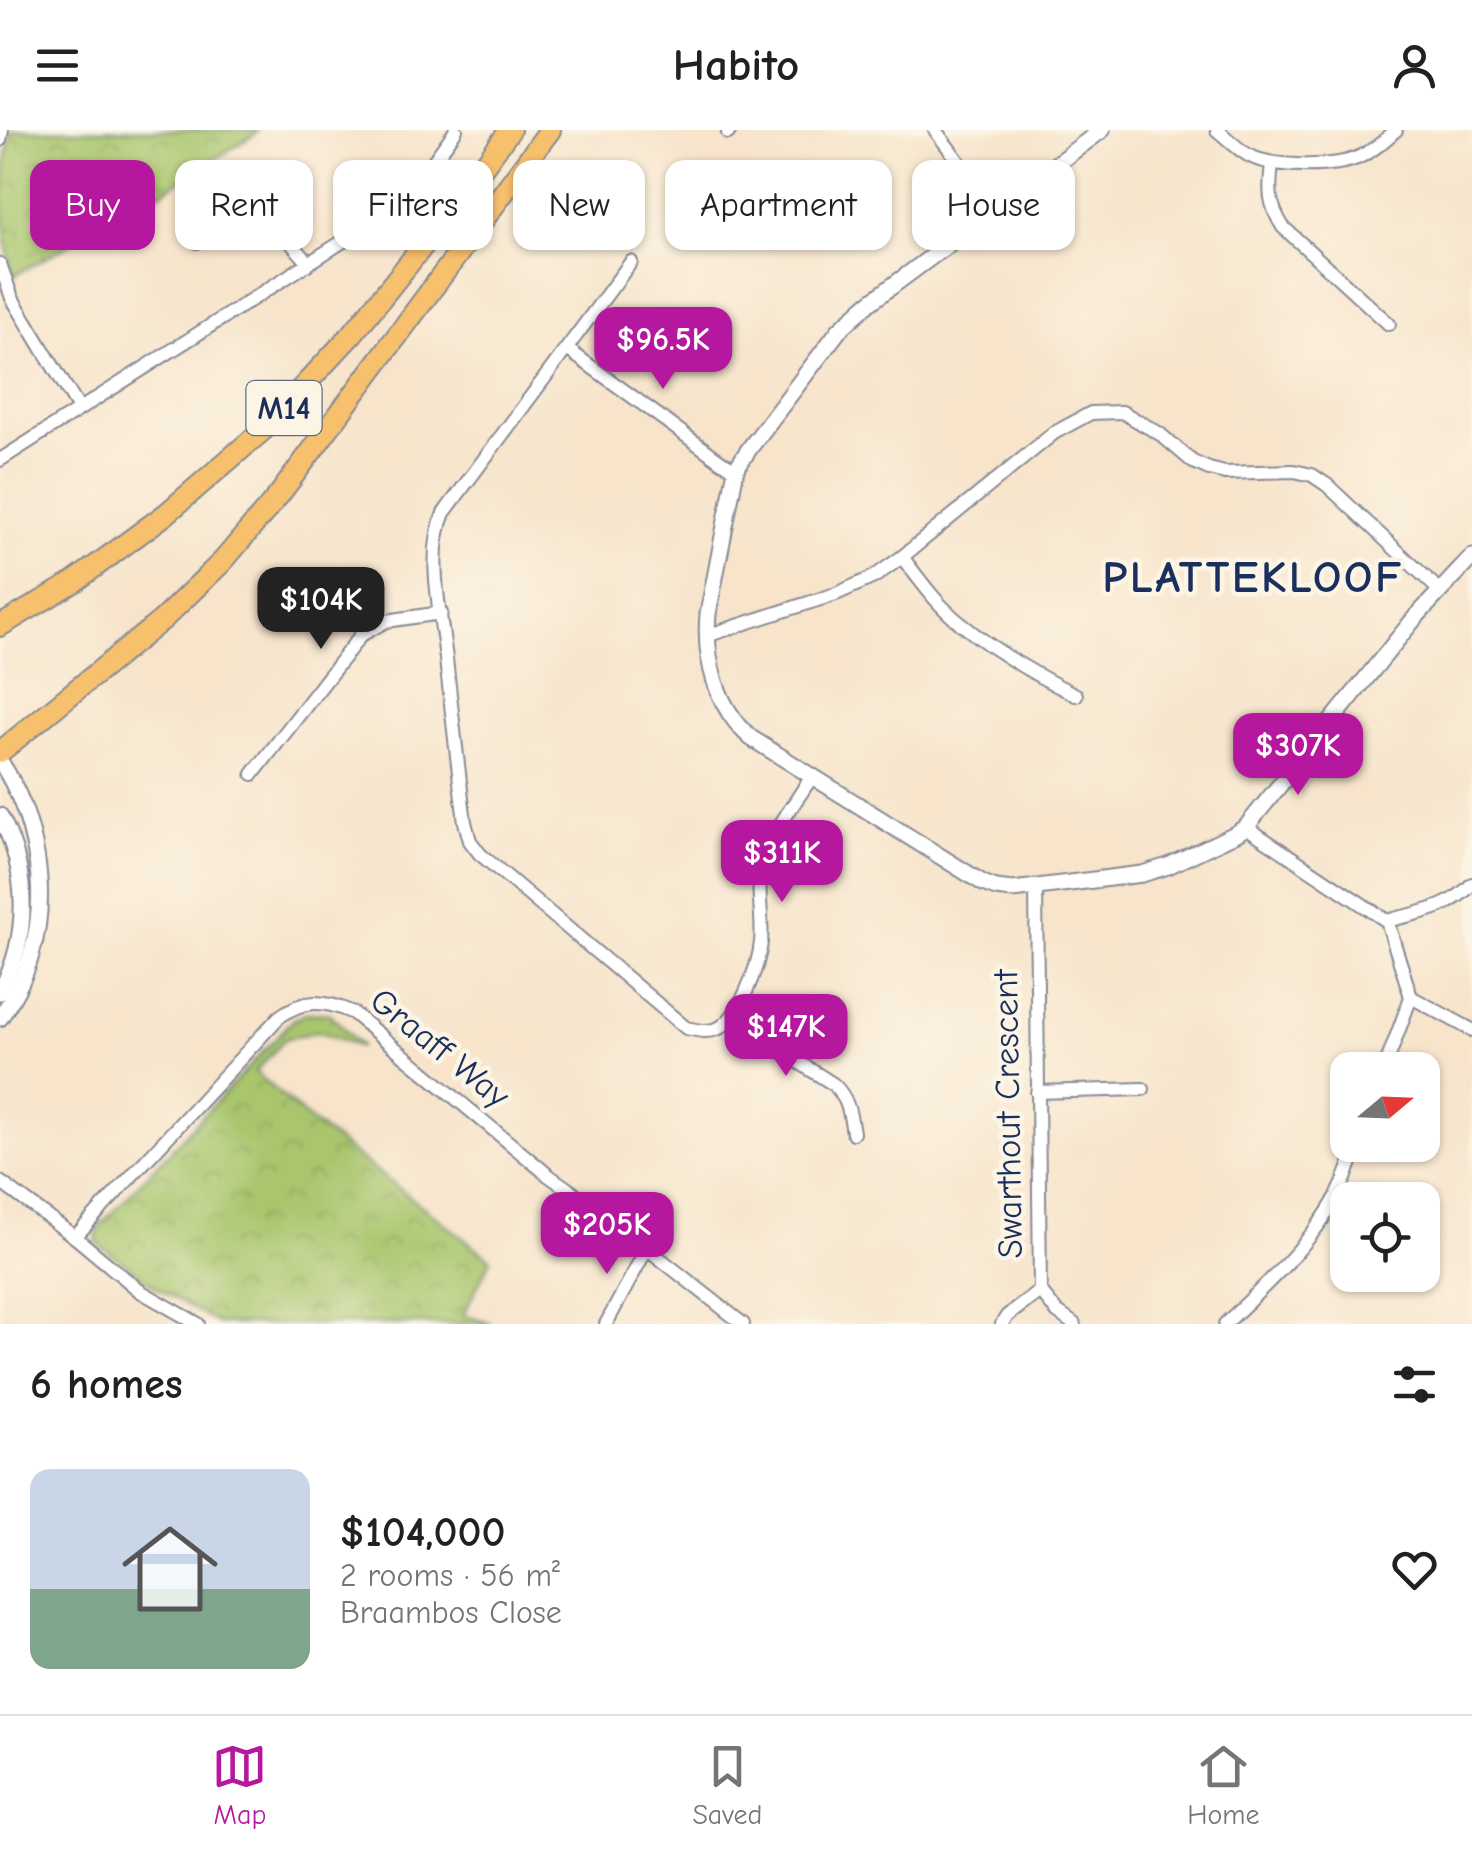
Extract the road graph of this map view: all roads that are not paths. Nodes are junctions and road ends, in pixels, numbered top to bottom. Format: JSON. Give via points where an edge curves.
{"nodes":[{"id":1,"x":2,"y":130,"type":"edge"},
{"id":2,"x":456,"y":130,"type":"edge"},
{"id":3,"x":510,"y":130,"type":"edge"},
{"id":4,"x":550,"y":130,"type":"edge"},
{"id":5,"x":935,"y":130,"type":"edge"},
{"id":6,"x":1102,"y":130,"type":"edge"},
{"id":7,"x":1216,"y":130,"type":"edge"},
{"id":8,"x":1396,"y":130,"type":"edge"},
{"id":9,"x":0,"y":140,"type":"edge"},
{"id":10,"x":958,"y":160,"type":"edge"},
{"id":11,"x":1062,"y":160,"type":"edge"},
{"id":12,"x":1272,"y":163,"type":"junction"},
{"id":13,"x":297,"y":250,"type":"edge"},
{"id":14,"x":941,"y":250,"type":"edge"},
{"id":15,"x":631,"y":262,"type":"dead end"},
{"id":16,"x":309,"y":263,"type":"junction"},
{"id":17,"x":0,"y":264,"type":"edge"},
{"id":18,"x":1389,"y":324,"type":"dead end"},
{"id":19,"x":568,"y":348,"type":"junction"},
{"id":20,"x":79,"y":409,"type":"junction"},
{"id":21,"x":0,"y":460,"type":"edge"},
{"id":22,"x":736,"y":470,"type":"junction"},
{"id":23,"x":902,"y":557,"type":"junction"},
{"id":24,"x":1472,"y":557,"type":"edge"},
{"id":25,"x":1439,"y":590,"type":"junction"},
{"id":26,"x":440,"y":613,"type":"junction"},
{"id":27,"x":0,"y":626,"type":"edge"},
{"id":28,"x":706,"y":636,"type":"junction"},
{"id":29,"x":1076,"y":695,"type":"dead end"},
{"id":30,"x":0,"y":752,"type":"edge"},
{"id":31,"x":0,"y":761,"type":"edge"},
{"id":32,"x":252,"y":774,"type":"dead end"},
{"id":33,"x":812,"y":776,"type":"junction"},
{"id":34,"x":0,"y":816,"type":"edge"},
{"id":35,"x":1246,"y":827,"type":"junction"},
{"id":36,"x":1472,"y":884,"type":"edge"},
{"id":37,"x":1036,"y":888,"type":"junction"},
{"id":38,"x":1386,"y":920,"type":"junction"},
{"id":39,"x":0,"y":992,"type":"edge"},
{"id":40,"x":1411,"y":996,"type":"junction"},
{"id":41,"x":0,"y":1018,"type":"edge"},
{"id":42,"x":731,"y":1019,"type":"junction"},
{"id":43,"x":1472,"y":1030,"type":"edge"},
{"id":44,"x":1391,"y":1052,"type":"edge"},
{"id":45,"x":1143,"y":1089,"type":"dead end"},
{"id":46,"x":1037,"y":1092,"type":"junction"},
{"id":47,"x":853,"y":1133,"type":"dead end"},
{"id":48,"x":1351,"y":1162,"type":"edge"},
{"id":49,"x":0,"y":1182,"type":"edge"},
{"id":50,"x":75,"y":1238,"type":"junction"},
{"id":51,"x":646,"y":1250,"type":"junction"},
{"id":52,"x":1040,"y":1291,"type":"junction"},
{"id":53,"x":198,"y":1324,"type":"edge"},
{"id":54,"x":606,"y":1324,"type":"edge"},
{"id":55,"x":743,"y":1324,"type":"edge"},
{"id":56,"x":1002,"y":1324,"type":"edge"},
{"id":57,"x":1074,"y":1324,"type":"edge"},
{"id":58,"x":1225,"y":1324,"type":"edge"}],
"edges":[{"from":1,"to":9,"type":"street"},
{"from":2,"to":16,"type":"street","via":[[392,210]]},
{"from":3,"to":27,"type":"main road","number":"M14","via":[[353,333],[263,430],[166,514]]},
{"from":4,"to":30,"type":"main road","number":"M14","via":[[223,562]]},
{"from":5,"to":10,"type":"street"},
{"from":6,"to":11,"type":"street"},
{"from":7,"to":12,"type":"street"},
{"from":8,"to":12,"type":"street","via":[[1359,158]]},
{"from":12,"to":18,"type":"street","via":[[1269,191],[1282,227]]},
{"from":13,"to":16,"type":"street"},
{"from":14,"to":22,"type":"street","via":[[840,329]]},
{"from":15,"to":19,"type":"street"},
{"from":16,"to":20,"type":"street"},
{"from":17,"to":20,"type":"street","via":[[12,298]]},
{"from":19,"to":22,"type":"street"},
{"from":19,"to":26,"type":"street","via":[[444,513],[435,546]]},
{"from":20,"to":21,"type":"street"},
{"from":22,"to":28,"type":"street"},
{"from":23,"to":25,"type":"street","via":[[1054,433],[1091,413],[1122,412],[1209,469],[1312,475]]},
{"from":23,"to":28,"type":"street","via":[[857,586]]},
{"from":23,"to":29,"type":"street","via":[[959,622]]},
{"from":24,"to":25,"type":"street"},
{"from":25,"to":35,"type":"street"},
{"from":26,"to":32,"type":"street","via":[[386,621],[361,634]]},
{"from":26,"to":42,"type":"street","via":[[470,841],[686,1028],[705,1032]]},
{"from":28,"to":33,"type":"street","via":[[711,670],[734,722]]},
{"from":31,"to":41,"type":"street","via":[[30,828],[40,896],[31,956]]},
{"from":33,"to":37,"type":"street","via":[[983,883]]},
{"from":33,"to":42,"type":"street","via":[[764,858],[758,959]]},
{"from":34,"to":39,"type":"street","via":[[17,860],[22,916],[16,955]]},
{"from":35,"to":37,"type":"street","via":[[1142,874]]},
{"from":35,"to":38,"type":"street"},
{"from":36,"to":38,"type":"street","via":[[1441,907]]},
{"from":37,"to":46,"type":"street","name":"Swarthout Crescent"},
{"from":38,"to":40,"type":"street"},
{"from":40,"to":43,"type":"street"},
{"from":40,"to":44,"type":"street"},
{"from":42,"to":47,"type":"street","via":[[843,1094]]},
{"from":45,"to":46,"type":"street"},
{"from":46,"to":52,"type":"street","name":"Swarthout Crescent"},
{"from":48,"to":58,"type":"street","via":[[1329,1210]]},
{"from":49,"to":50,"type":"street"},
{"from":50,"to":51,"type":"street","name":"Graaff Way","via":[[279,1018],[299,1005],[322,1002],[353,1014]]},
{"from":50,"to":53,"type":"street","via":[[140,1290]]},
{"from":51,"to":54,"type":"street"},
{"from":51,"to":55,"type":"street","name":"Graaff Way"},
{"from":52,"to":56,"type":"street"},
{"from":52,"to":57,"type":"street","name":"Swarthout Crescent"}]}
